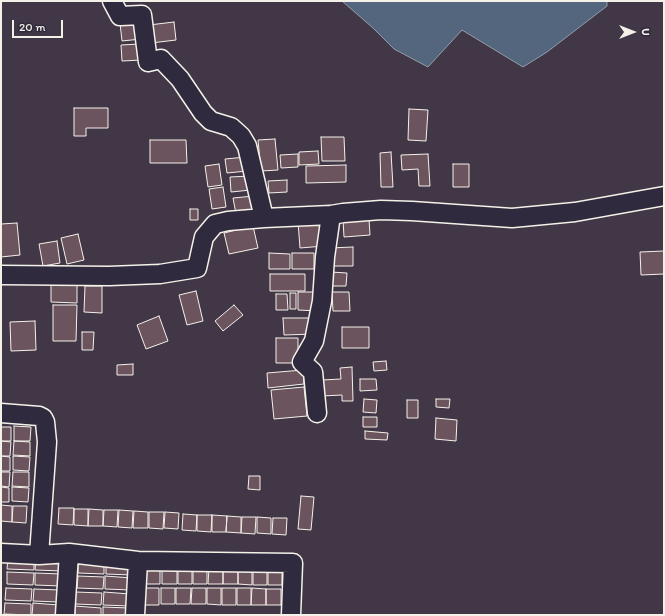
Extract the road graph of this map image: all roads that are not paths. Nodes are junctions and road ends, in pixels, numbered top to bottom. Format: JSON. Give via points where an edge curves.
{"nodes":[{"id":1,"x":112,"y":1,"type":"edge"},
{"id":2,"x":664,"y":196,"type":"edge"},
{"id":3,"x":331,"y":215,"type":"junction"},
{"id":4,"x":264,"y":218,"type":"junction"},
{"id":5,"x":1,"y":275,"type":"edge"},
{"id":6,"x":1,"y":413,"type":"edge"},
{"id":7,"x":317,"y":413,"type":"dead end"},
{"id":8,"x":1,"y":553,"type":"edge"},
{"id":9,"x":69,"y":553,"type":"junction"},
{"id":10,"x":39,"y":555,"type":"junction"},
{"id":11,"x":138,"y":561,"type":"junction"},
{"id":12,"x":65,"y":615,"type":"edge"},
{"id":13,"x":134,"y":615,"type":"edge"},
{"id":14,"x":291,"y":615,"type":"edge"}],
"edges":[{"from":1,"to":4,"type":"street","via":[[120,16],[142,16],[148,62],[161,59],[180,79],[211,121],[231,127],[240,136],[247,146]]},
{"from":2,"to":3,"type":"street","via":[[575,212],[512,218],[389,210]]},
{"from":3,"to":4,"type":"street"},
{"from":3,"to":7,"type":"street","via":[[322,301],[314,341],[302,362],[313,372]]},
{"from":4,"to":5,"type":"street","via":[[215,224],[204,237],[197,268],[160,274],[109,276]]},
{"from":6,"to":10,"type":"street","via":[[39,416],[45,422],[47,442]]},
{"from":8,"to":10,"type":"street"},
{"from":9,"to":10,"type":"street"},
{"from":9,"to":11,"type":"street"},
{"from":9,"to":12,"type":"street"},
{"from":11,"to":13,"type":"street"},
{"from":11,"to":14,"type":"street","via":[[293,563]]}]}
